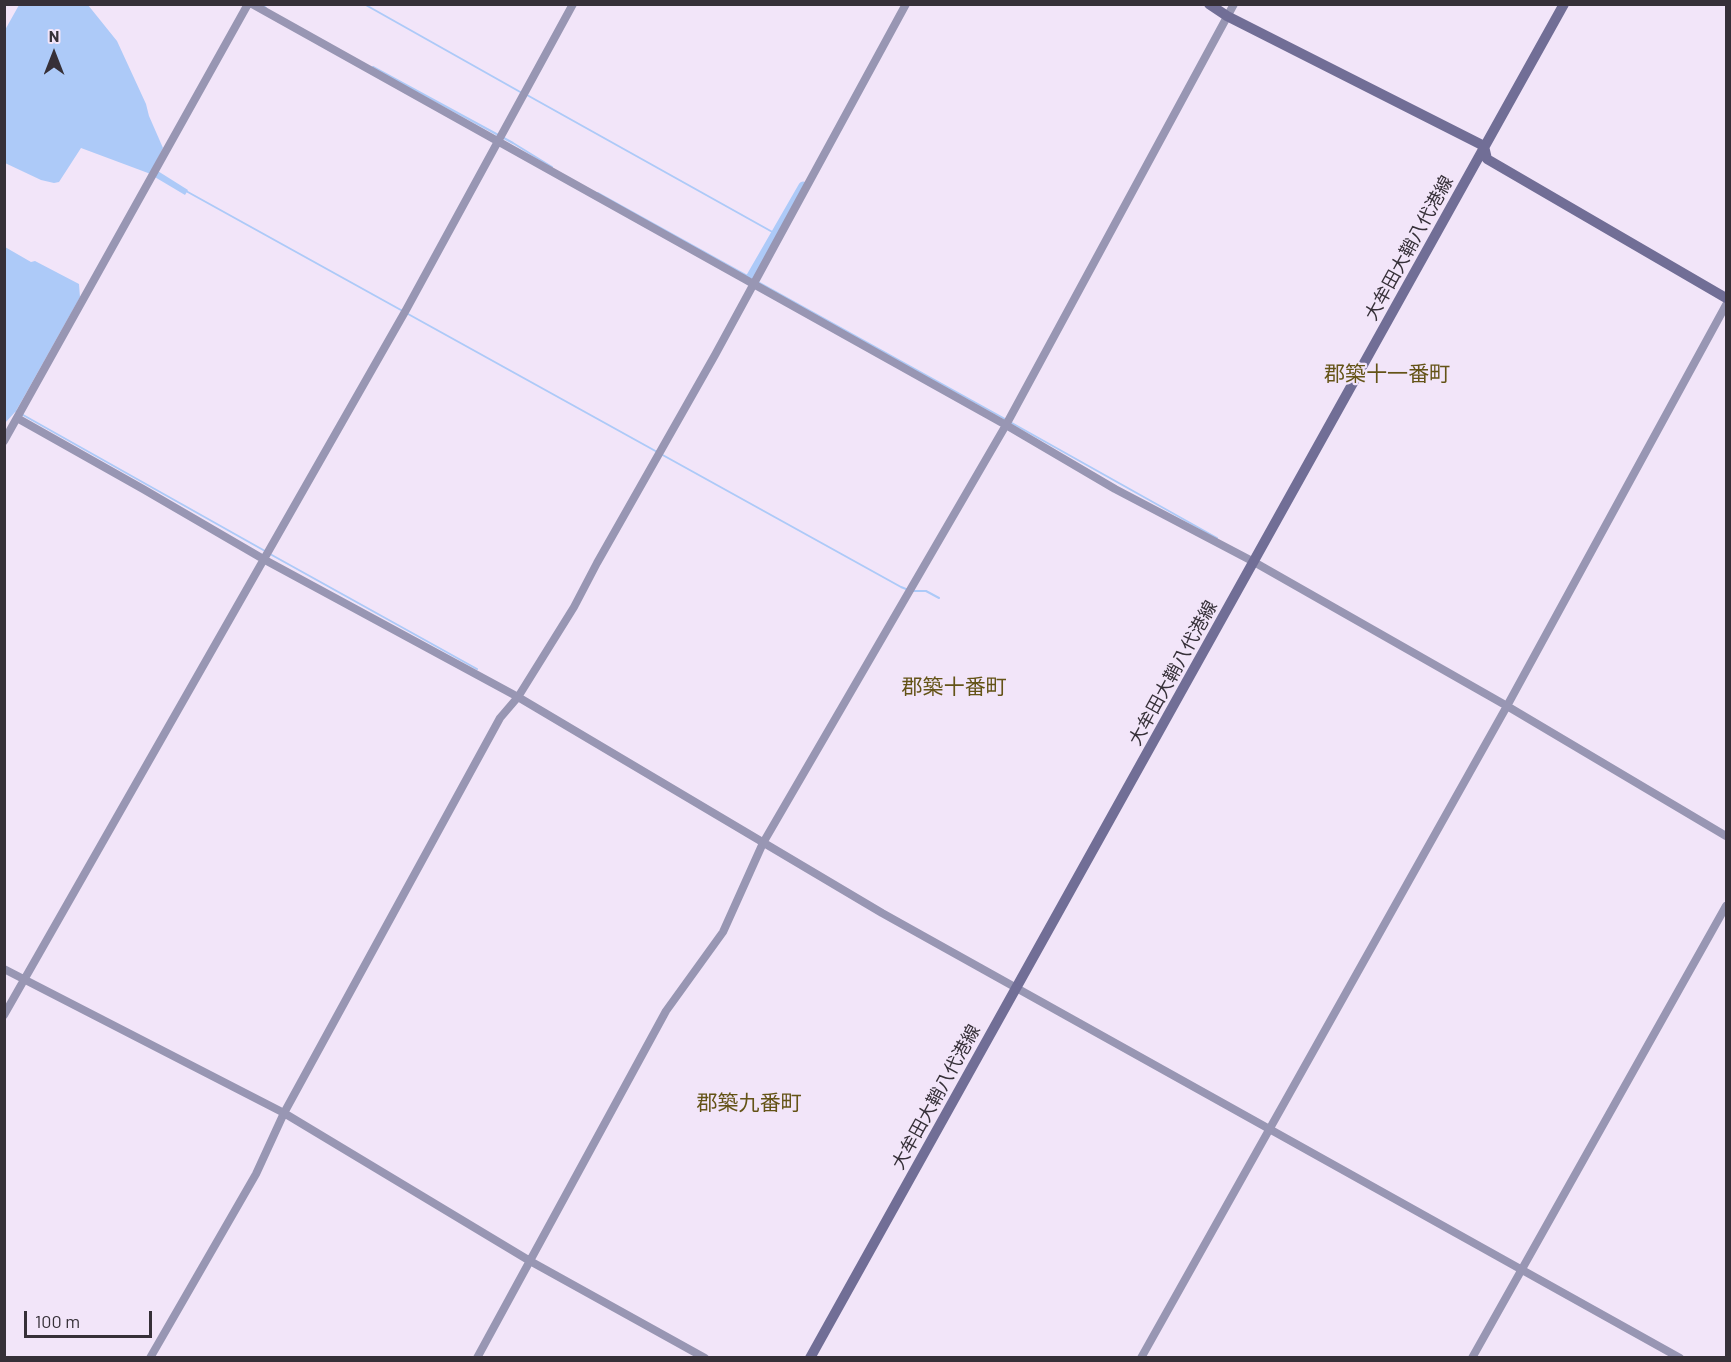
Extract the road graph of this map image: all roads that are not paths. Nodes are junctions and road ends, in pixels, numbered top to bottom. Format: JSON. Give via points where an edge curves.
{"nodes":[{"id":1,"x":250,"y":4,"type":"edge"},
{"id":2,"x":573,"y":4,"type":"edge"},
{"id":3,"x":906,"y":4,"type":"edge"},
{"id":4,"x":1209,"y":4,"type":"edge"},
{"id":5,"x":1234,"y":4,"type":"edge"},
{"id":6,"x":1564,"y":4,"type":"edge"},
{"id":7,"x":1227,"y":16,"type":"junction"},
{"id":8,"x":500,"y":139,"type":"junction"},
{"id":9,"x":1484,"y":146,"type":"junction"},
{"id":10,"x":754,"y":281,"type":"junction"},
{"id":11,"x":1726,"y":298,"type":"edge"},
{"id":12,"x":1726,"y":305,"type":"edge"},
{"id":13,"x":19,"y":414,"type":"junction"},
{"id":14,"x":1006,"y":425,"type":"junction"},
{"id":15,"x":4,"y":441,"type":"edge"},
{"id":16,"x":266,"y":555,"type":"junction"},
{"id":17,"x":1254,"y":562,"type":"junction"},
{"id":18,"x":518,"y":697,"type":"junction"},
{"id":19,"x":1507,"y":706,"type":"junction"},
{"id":20,"x":1726,"y":837,"type":"edge"},
{"id":21,"x":763,"y":843,"type":"junction"},
{"id":22,"x":1726,"y":906,"type":"edge"},
{"id":23,"x":4,"y":969,"type":"edge"},
{"id":24,"x":23,"y":980,"type":"junction"},
{"id":25,"x":1017,"y":986,"type":"junction"},
{"id":26,"x":4,"y":1015,"type":"edge"},
{"id":27,"x":284,"y":1113,"type":"junction"},
{"id":28,"x":1268,"y":1128,"type":"junction"},
{"id":29,"x":530,"y":1261,"type":"junction"},
{"id":30,"x":1522,"y":1269,"type":"junction"},
{"id":31,"x":150,"y":1358,"type":"edge"},
{"id":32,"x":477,"y":1358,"type":"edge"},
{"id":33,"x":705,"y":1358,"type":"edge"},
{"id":34,"x":810,"y":1358,"type":"edge"},
{"id":35,"x":1141,"y":1358,"type":"edge"},
{"id":36,"x":1472,"y":1358,"type":"edge"},
{"id":37,"x":1680,"y":1358,"type":"edge"}],
"edges":[{"from":1,"to":8,"type":"street"},
{"from":1,"to":13,"type":"street"},
{"from":2,"to":8,"type":"street"},
{"from":3,"to":10,"type":"street"},
{"from":4,"to":7,"type":"main road"},
{"from":5,"to":7,"type":"street"},
{"from":6,"to":9,"type":"main road","name":"大牟田大鞘八代港線"},
{"from":7,"to":9,"type":"main road"},
{"from":7,"to":14,"type":"street"},
{"from":8,"to":10,"type":"street"},
{"from":8,"to":16,"type":"street"},
{"from":9,"to":11,"type":"main road","via":[[1487,159]]},
{"from":9,"to":17,"type":"main road","name":"大牟田大鞘八代港線"},
{"from":10,"to":14,"type":"street"},
{"from":10,"to":18,"type":"street","via":[[574,607]]},
{"from":12,"to":19,"type":"street"},
{"from":13,"to":15,"type":"street"},
{"from":13,"to":16,"type":"street","via":[[143,489]]},
{"from":14,"to":17,"type":"street","via":[[1114,489]]},
{"from":14,"to":21,"type":"street"},
{"from":16,"to":18,"type":"street"},
{"from":16,"to":24,"type":"street"},
{"from":17,"to":19,"type":"street"},
{"from":17,"to":25,"type":"main road","name":"大牟田大鞘八代港線"},
{"from":18,"to":21,"type":"street"},
{"from":18,"to":27,"type":"street","via":[[500,718]]},
{"from":19,"to":20,"type":"street"},
{"from":19,"to":28,"type":"street"},
{"from":21,"to":25,"type":"street"},
{"from":21,"to":29,"type":"street","via":[[723,932],[666,1011]]},
{"from":22,"to":30,"type":"street"},
{"from":23,"to":24,"type":"street"},
{"from":24,"to":26,"type":"street"},
{"from":24,"to":27,"type":"street"},
{"from":25,"to":28,"type":"street"},
{"from":25,"to":34,"type":"main road","name":"大牟田大鞘八代港線"},
{"from":27,"to":29,"type":"street"},
{"from":27,"to":31,"type":"street","via":[[256,1174]]},
{"from":28,"to":30,"type":"street"},
{"from":28,"to":35,"type":"street"},
{"from":29,"to":32,"type":"street"},
{"from":29,"to":33,"type":"street"},
{"from":30,"to":36,"type":"street"},
{"from":30,"to":37,"type":"street"}]}
